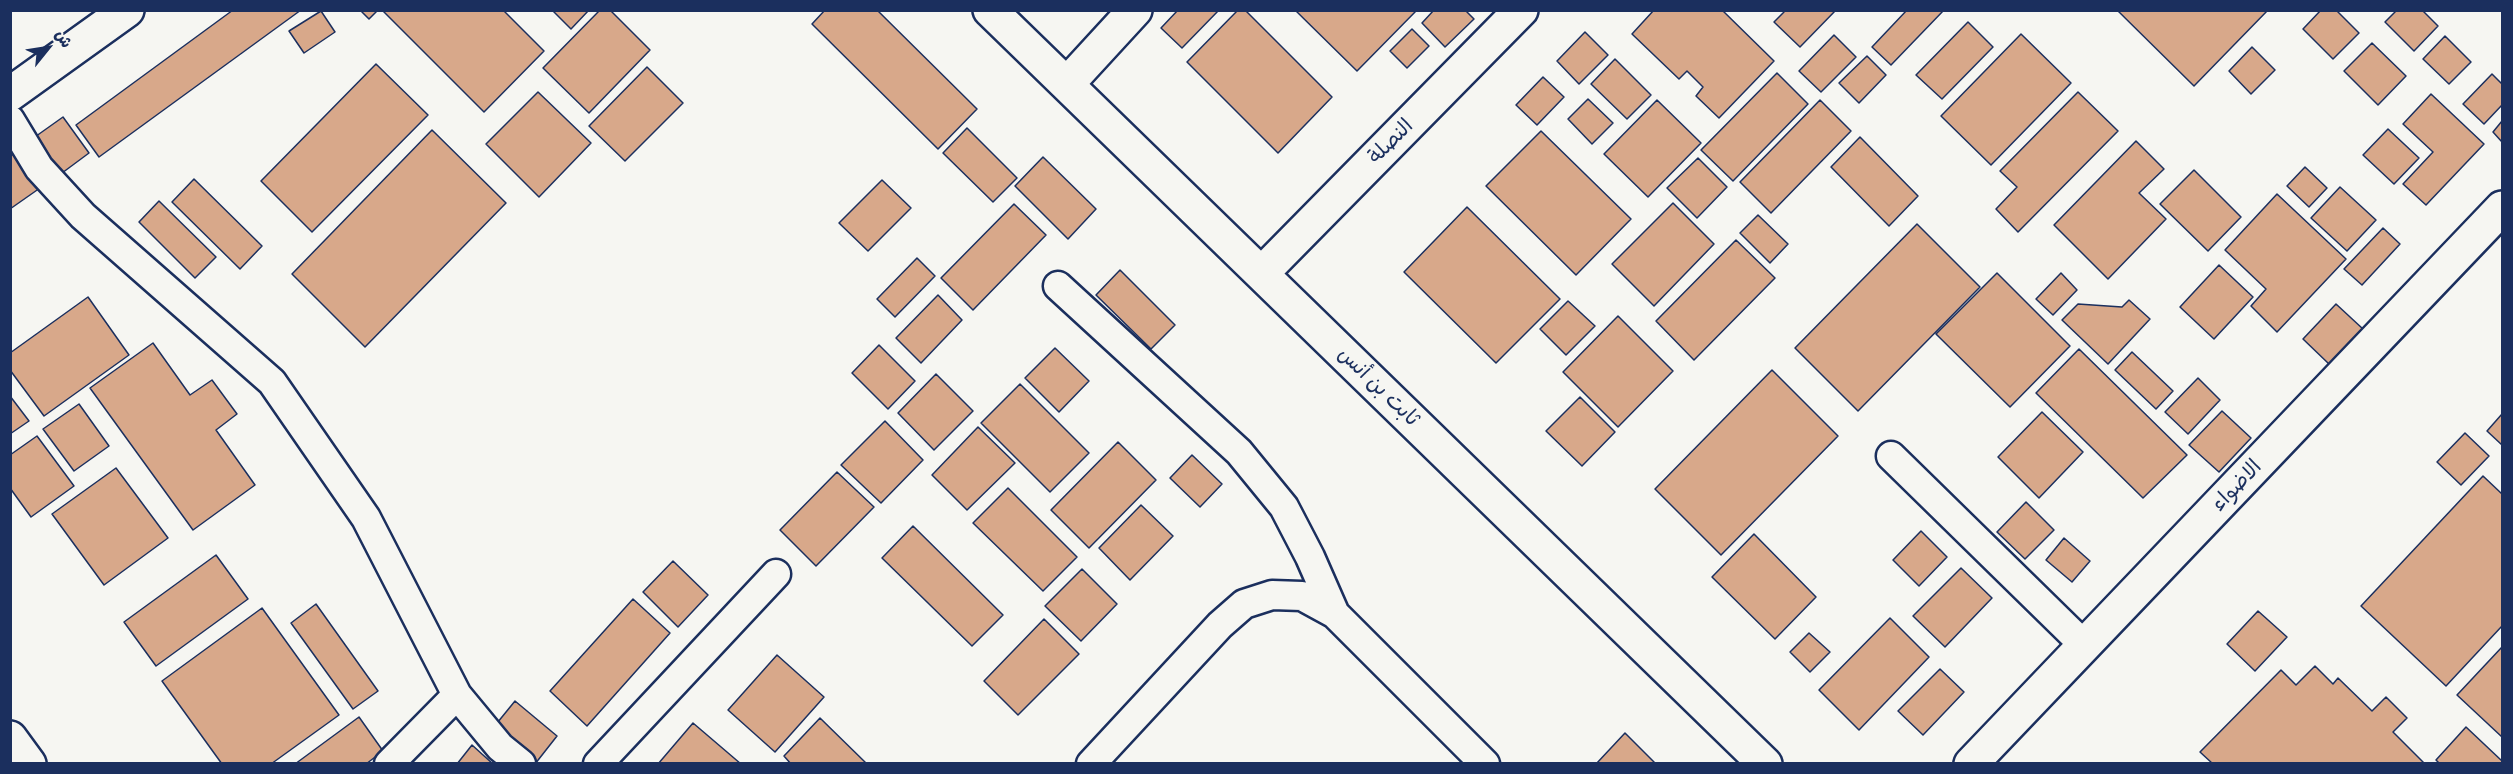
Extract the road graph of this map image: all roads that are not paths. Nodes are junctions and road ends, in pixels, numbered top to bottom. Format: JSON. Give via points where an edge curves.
{"nodes":[{"id":1,"x":127,"y":10,"type":"edge"},
{"id":2,"x":990,"y":10,"type":"edge"},
{"id":3,"x":1135,"y":10,"type":"edge"},
{"id":4,"x":1521,"y":10,"type":"edge"},
{"id":5,"x":1067,"y":84,"type":"junction"},
{"id":6,"x":10,"y":94,"type":"edge"},
{"id":7,"x":10,"y":120,"type":"edge"},
{"id":8,"x":2502,"y":208,"type":"edge"},
{"id":9,"x":1262,"y":273,"type":"junction"},
{"id":10,"x":1058,"y":286,"type":"dead end"},
{"id":11,"x":1891,"y":456,"type":"dead end"},
{"id":12,"x":776,"y":574,"type":"dead end"},
{"id":13,"x":1335,"y":614,"type":"junction"},
{"id":14,"x":2084,"y":645,"type":"junction"},
{"id":15,"x":457,"y":695,"type":"junction"},
{"id":16,"x":10,"y":738,"type":"edge"},
{"id":17,"x":29,"y":764,"type":"edge"},
{"id":18,"x":390,"y":764,"type":"edge"},
{"id":19,"x":521,"y":764,"type":"edge"},
{"id":20,"x":598,"y":764,"type":"edge"},
{"id":21,"x":1091,"y":764,"type":"edge"},
{"id":22,"x":1485,"y":764,"type":"edge"},
{"id":23,"x":1765,"y":764,"type":"edge"},
{"id":24,"x":1971,"y":764,"type":"edge"}],
"edges":[{"from":1,"to":6,"type":"street"},
{"from":2,"to":5,"type":"street","name":"ثابت بن أنس"},
{"from":3,"to":5,"type":"street"},
{"from":4,"to":9,"type":"street","name":"النصلة"},
{"from":5,"to":9,"type":"street","name":"ثابت بن أنس"},
{"from":7,"to":15,"type":"lane","via":[[39,168],[83,216],[272,382],[366,518]]},
{"from":8,"to":14,"type":"street","name":"الاضواء"},
{"from":9,"to":23,"type":"street","name":"ثابت بن أنس"},
{"from":10,"to":13,"type":"lane","via":[[1239,452],[1284,507]]},
{"from":11,"to":14,"type":"lane"},
{"from":12,"to":20,"type":"lane"},
{"from":13,"to":21,"type":"lane","via":[[1302,596],[1272,595],[1244,604]]},
{"from":13,"to":22,"type":"lane"},
{"from":14,"to":24,"type":"street","name":"الاضواء"},
{"from":15,"to":18,"type":"lane"},
{"from":15,"to":19,"type":"lane","via":[[500,747]]},
{"from":16,"to":17,"type":"street"}]}
